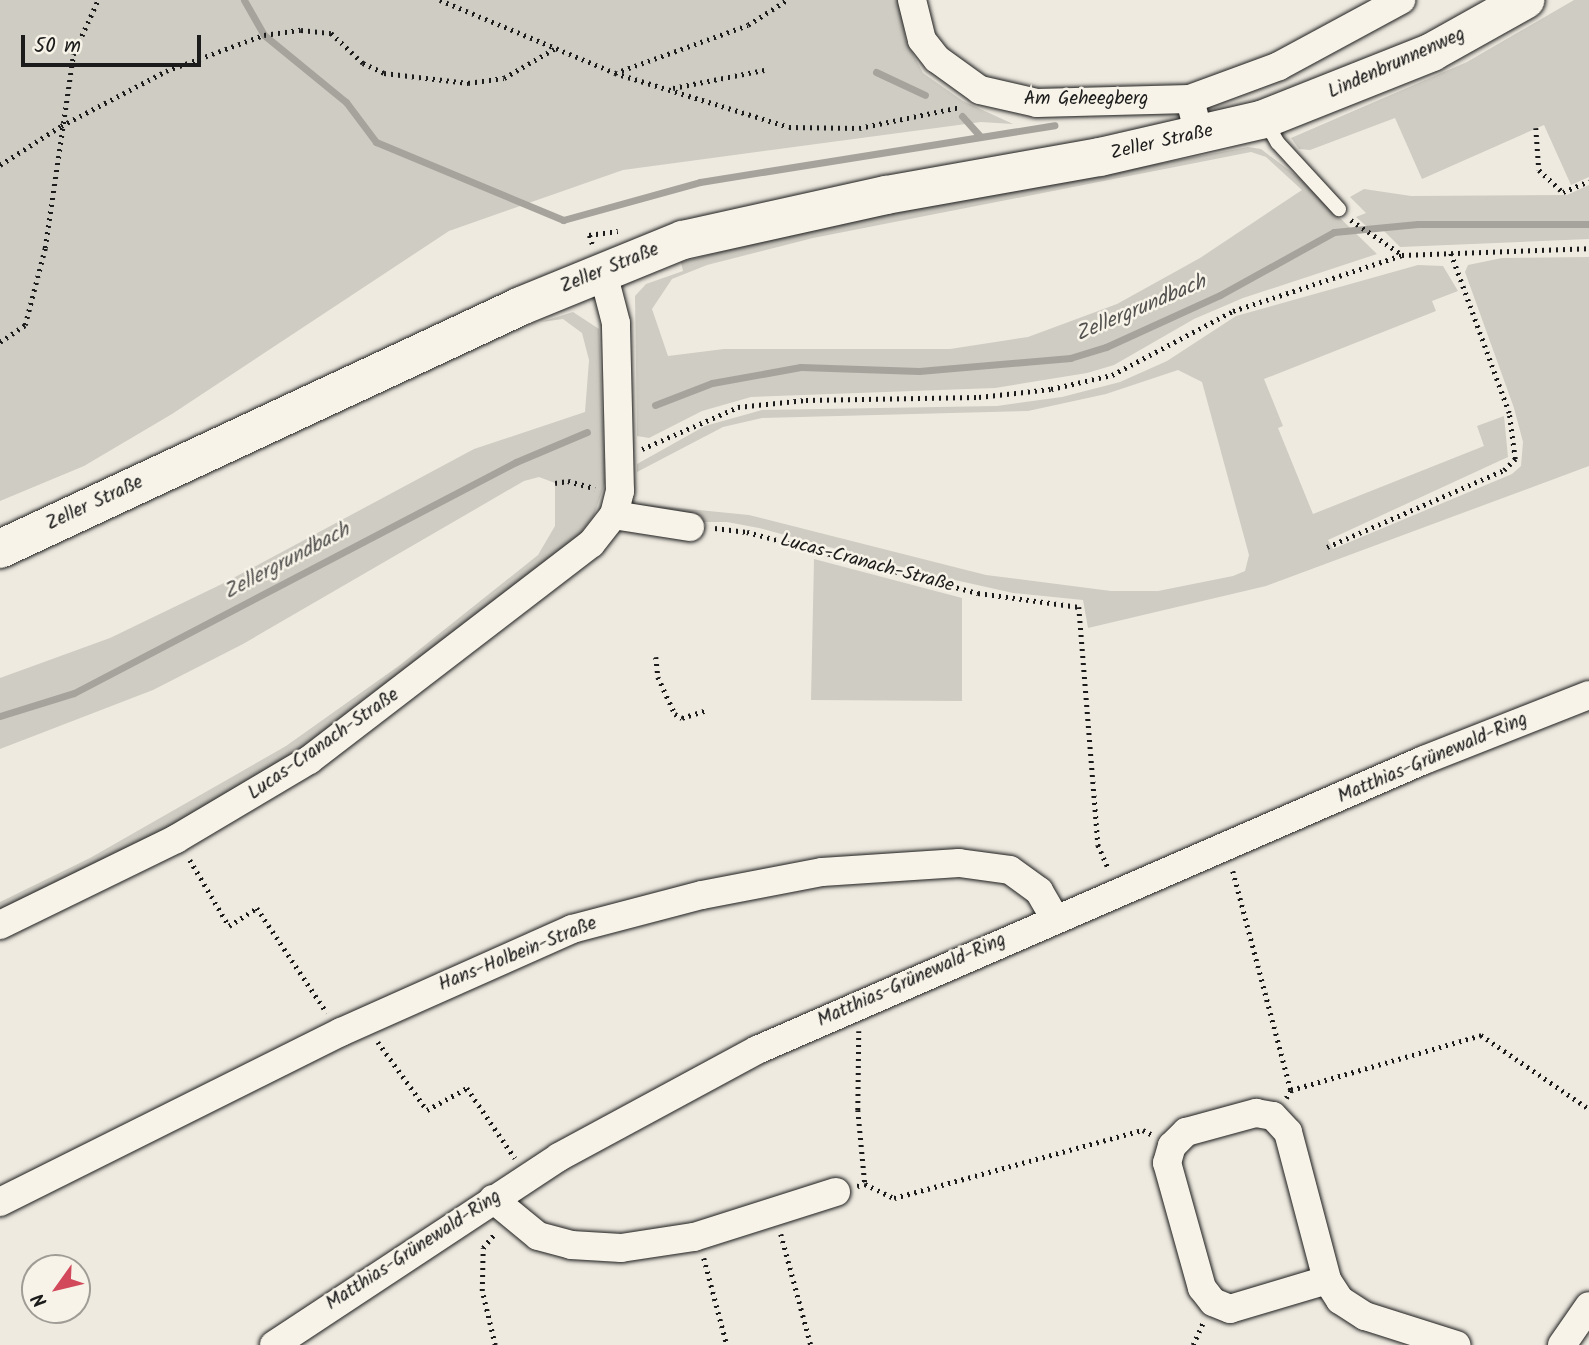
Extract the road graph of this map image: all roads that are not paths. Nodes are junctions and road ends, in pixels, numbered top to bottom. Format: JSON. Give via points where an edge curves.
{"nodes":[{"id":1,"x":912,"y":0,"type":"edge"},
{"id":2,"x":1401,"y":0,"type":"edge"},
{"id":3,"x":1525,"y":0,"type":"edge"},
{"id":4,"x":1189,"y":99,"type":"junction"},
{"id":5,"x":1264,"y":119,"type":"junction"},
{"id":6,"x":1199,"y":136,"type":"junction"},
{"id":7,"x":1339,"y":209,"type":"dead end"},
{"id":8,"x":602,"y":270,"type":"junction"},
{"id":9,"x":614,"y":515,"type":"junction"},
{"id":10,"x":690,"y":527,"type":"road end"},
{"id":11,"x":0,"y":549,"type":"edge"},
{"id":12,"x":1589,"y":695,"type":"edge"},
{"id":13,"x":1055,"y":919,"type":"junction"},
{"id":14,"x":0,"y":925,"type":"edge"},
{"id":15,"x":836,"y":1192,"type":"road end"},
{"id":16,"x":0,"y":1202,"type":"edge"},
{"id":17,"x":501,"y":1208,"type":"junction"},
{"id":18,"x":1327,"y":1280,"type":"junction"},
{"id":19,"x":1589,"y":1307,"type":"edge"},
{"id":20,"x":274,"y":1345,"type":"edge"},
{"id":21,"x":1456,"y":1345,"type":"edge"},
{"id":22,"x":1562,"y":1345,"type":"edge"}],
"edges":[{"from":1,"to":4,"type":"street","name":"Am Geheegberg","via":[[922,40],[937,59],[980,90],[1038,103]]},
{"from":2,"to":4,"type":"street","via":[[1279,66]]},
{"from":3,"to":5,"type":"street","name":"Lindenbrunnenweg","via":[[1432,52]]},
{"from":4,"to":6,"type":"street"},
{"from":5,"to":6,"type":"street","name":"Zeller Straße"},
{"from":5,"to":7,"type":"lane","via":[[1278,143]]},
{"from":6,"to":8,"type":"street","name":"Zeller Straße","via":[[754,221],[683,240]]},
{"from":8,"to":9,"type":"street","via":[[615,323],[621,491]]},
{"from":8,"to":11,"type":"street","name":"Zeller Straße"},
{"from":9,"to":10,"type":"street"},
{"from":9,"to":14,"type":"street","name":"Lucas-Cranach-Straße","via":[[565,566],[309,760],[211,820]]},
{"from":12,"to":13,"type":"street","name":"Matthias-Grünewald-Ring","via":[[1424,760]]},
{"from":13,"to":16,"type":"street","name":"Hans-Holbein-Straße","via":[[1039,891],[1010,870],[959,863],[822,872],[702,895],[572,929],[363,1021]]},
{"from":13,"to":17,"type":"street","name":"Matthias-Grünewald-Ring","via":[[757,1050],[528,1177]]},
{"from":15,"to":17,"type":"street","via":[[698,1236],[621,1248],[570,1245],[538,1236]]},
{"from":17,"to":20,"type":"street","name":"Matthias-Grünewald-Ring"},
{"from":18,"to":18,"type":"street","via":[[1288,1132],[1273,1116],[1256,1114],[1186,1132],[1172,1146],[1167,1163],[1202,1289],[1213,1302],[1230,1309]]},
{"from":18,"to":21,"type":"street","via":[[1340,1300],[1365,1315]]},
{"from":19,"to":22,"type":"street"}]}
